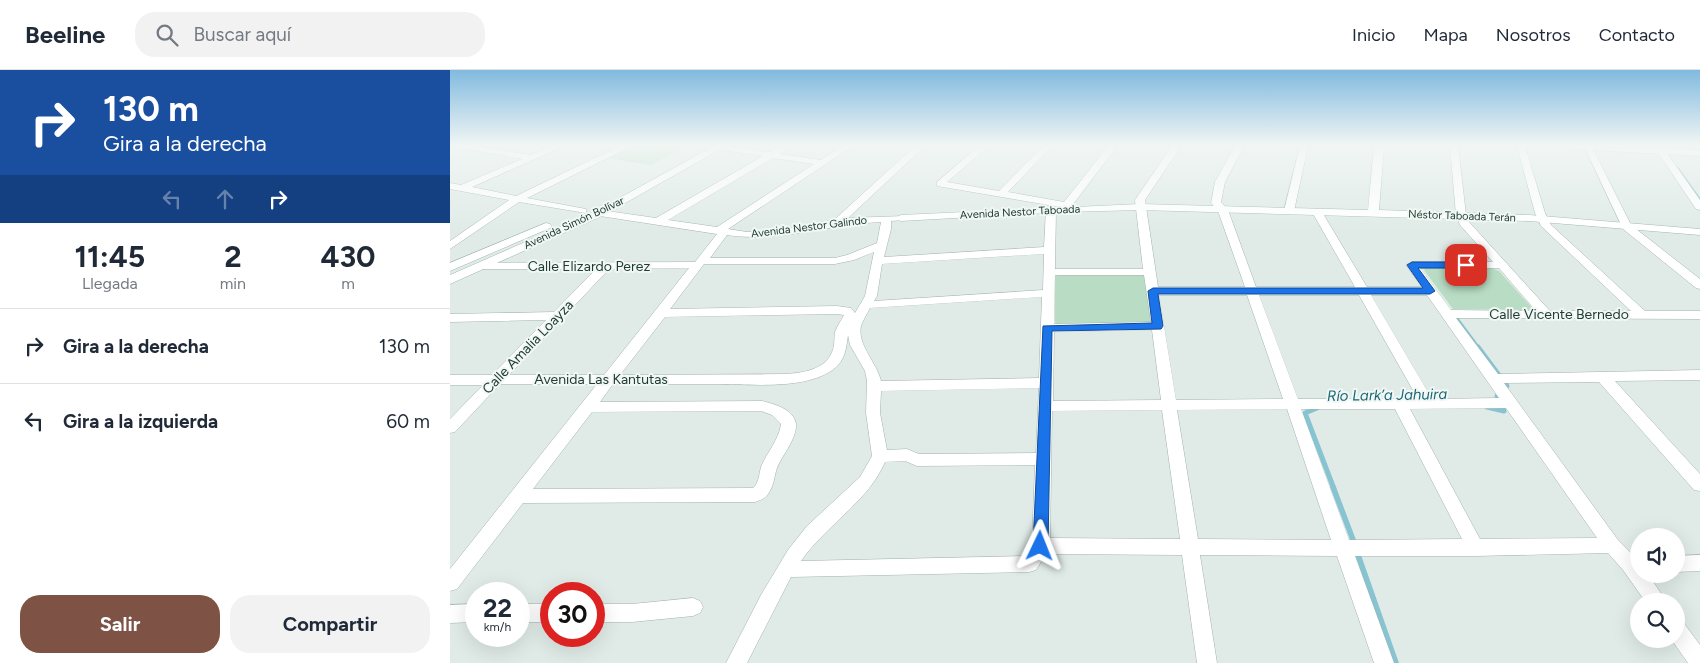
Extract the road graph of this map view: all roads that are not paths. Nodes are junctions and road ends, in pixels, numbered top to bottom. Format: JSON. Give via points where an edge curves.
{"nodes":[{"id":1,"x":496,"y":174,"type":"edge"},
{"id":2,"x":571,"y":174,"type":"edge"},
{"id":3,"x":651,"y":174,"type":"edge"},
{"id":4,"x":672,"y":174,"type":"edge"},
{"id":5,"x":740,"y":174,"type":"edge"},
{"id":6,"x":807,"y":174,"type":"edge"},
{"id":7,"x":889,"y":174,"type":"edge"},
{"id":8,"x":952,"y":174,"type":"edge"},
{"id":9,"x":1021,"y":174,"type":"edge"},
{"id":10,"x":1089,"y":174,"type":"edge"},
{"id":11,"x":1158,"y":174,"type":"edge"},
{"id":12,"x":1225,"y":174,"type":"edge"},
{"id":13,"x":1297,"y":174,"type":"edge"},
{"id":14,"x":1377,"y":174,"type":"edge"},
{"id":15,"x":1457,"y":174,"type":"edge"},
{"id":16,"x":1529,"y":174,"type":"edge"},
{"id":17,"x":1601,"y":174,"type":"edge"},
{"id":18,"x":1677,"y":174,"type":"edge"},
{"id":19,"x":450,"y":186,"type":"edge"},
{"id":20,"x":463,"y":188,"type":"junction"},
{"id":21,"x":450,"y":193,"type":"edge"},
{"id":22,"x":1001,"y":194,"type":"junction"},
{"id":23,"x":518,"y":199,"type":"junction"},
{"id":24,"x":1140,"y":207,"type":"junction"},
{"id":25,"x":1060,"y":208,"type":"junction"},
{"id":26,"x":1700,"y":208,"type":"edge"},
{"id":27,"x":582,"y":210,"type":"junction"},
{"id":28,"x":1223,"y":210,"type":"junction"},
{"id":29,"x":1289,"y":211,"type":"junction"},
{"id":30,"x":1317,"y":212,"type":"junction"},
{"id":31,"x":600,"y":213,"type":"junction"},
{"id":32,"x":1373,"y":213,"type":"junction"},
{"id":33,"x":1461,"y":215,"type":"junction"},
{"id":34,"x":893,"y":218,"type":"junction"},
{"id":35,"x":1542,"y":219,"type":"junction"},
{"id":36,"x":657,"y":222,"type":"junction"},
{"id":37,"x":836,"y":224,"type":"junction"},
{"id":38,"x":1627,"y":227,"type":"junction"},
{"id":39,"x":1700,"y":232,"type":"edge"},
{"id":40,"x":723,"y":233,"type":"junction"},
{"id":41,"x":881,"y":244,"type":"junction"},
{"id":42,"x":450,"y":246,"type":"edge"},
{"id":43,"x":1050,"y":250,"type":"junction"},
{"id":44,"x":877,"y":261,"type":"junction"},
{"id":45,"x":699,"y":263,"type":"junction"},
{"id":46,"x":1501,"y":265,"type":"junction"},
{"id":47,"x":451,"y":266,"type":"edge"},
{"id":48,"x":481,"y":266,"type":"junction"},
{"id":49,"x":605,"y":266,"type":"junction"},
{"id":50,"x":1050,"y":272,"type":"junction"},
{"id":51,"x":1150,"y":272,"type":"junction"},
{"id":52,"x":450,"y":280,"type":"edge"},
{"id":53,"x":1700,"y":284,"type":"edge"},
{"id":54,"x":1251,"y":290,"type":"junction"},
{"id":55,"x":1153,"y":291,"type":"junction"},
{"id":56,"x":1362,"y":291,"type":"junction"},
{"id":57,"x":1430,"y":291,"type":"junction"},
{"id":58,"x":1048,"y":293,"type":"junction"},
{"id":59,"x":866,"y":305,"type":"junction"},
{"id":60,"x":661,"y":312,"type":"junction"},
{"id":61,"x":1447,"y":314,"type":"junction"},
{"id":62,"x":1546,"y":314,"type":"junction"},
{"id":63,"x":1641,"y":314,"type":"junction"},
{"id":64,"x":1700,"y":315,"type":"edge"},
{"id":65,"x":558,"y":316,"type":"junction"},
{"id":66,"x":450,"y":318,"type":"edge"},
{"id":67,"x":1158,"y":326,"type":"junction"},
{"id":68,"x":1047,"y":328,"type":"junction"},
{"id":69,"x":1700,"y":375,"type":"edge"},
{"id":70,"x":1604,"y":378,"type":"junction"},
{"id":71,"x":497,"y":379,"type":"junction"},
{"id":72,"x":1494,"y":379,"type":"junction"},
{"id":73,"x":450,"y":380,"type":"edge"},
{"id":74,"x":608,"y":380,"type":"junction"},
{"id":75,"x":1045,"y":383,"type":"junction"},
{"id":76,"x":874,"y":386,"type":"junction"},
{"id":77,"x":1511,"y":403,"type":"junction"},
{"id":78,"x":1292,"y":404,"type":"junction"},
{"id":79,"x":1400,"y":404,"type":"junction"},
{"id":80,"x":1428,"y":404,"type":"junction"},
{"id":81,"x":1045,"y":406,"type":"junction"},
{"id":82,"x":1170,"y":406,"type":"junction"},
{"id":83,"x":586,"y":407,"type":"junction"},
{"id":84,"x":450,"y":428,"type":"edge"},
{"id":85,"x":880,"y":456,"type":"junction"},
{"id":86,"x":1044,"y":459,"type":"junction"},
{"id":87,"x":1700,"y":485,"type":"edge"},
{"id":88,"x":517,"y":496,"type":"junction"},
{"id":89,"x":1612,"y":545,"type":"junction"},
{"id":90,"x":1040,"y":546,"type":"junction"},
{"id":91,"x":1190,"y":548,"type":"junction"},
{"id":92,"x":1344,"y":548,"type":"junction"},
{"id":93,"x":1476,"y":548,"type":"junction"},
{"id":94,"x":1630,"y":561,"type":"edge"},
{"id":95,"x":458,"y":563,"type":"edge"},
{"id":96,"x":1700,"y":563,"type":"edge"},
{"id":97,"x":1685,"y":564,"type":"edge"},
{"id":98,"x":787,"y":569,"type":"junction"},
{"id":99,"x":450,"y":583,"type":"edge"},
{"id":100,"x":693,"y":607,"type":"dead end"},
{"id":101,"x":605,"y":613,"type":"edge"},
{"id":102,"x":450,"y":614,"type":"edge"},
{"id":103,"x":465,"y":614,"type":"edge"},
{"id":104,"x":1685,"y":641,"type":"edge"},
{"id":105,"x":1700,"y":662,"type":"edge"},
{"id":106,"x":736,"y":663,"type":"edge"},
{"id":107,"x":1207,"y":663,"type":"edge"},
{"id":108,"x":1384,"y":663,"type":"edge"}],
"edges":[{"from":1,"to":20,"type":"street"},
{"from":2,"to":23,"type":"street"},
{"from":3,"to":27,"type":"street","name":"Avenida Simón Bolívar"},
{"from":4,"to":31,"type":"street","name":"Avenida Simón Bolívar"},
{"from":5,"to":36,"type":"street"},
{"from":6,"to":40,"type":"street","via":[[722,227]]},
{"from":7,"to":37,"type":"street"},
{"from":8,"to":22,"type":"street","via":[[940,184]]},
{"from":9,"to":22,"type":"street"},
{"from":10,"to":25,"type":"street"},
{"from":11,"to":24,"type":"street","via":[[1140,200]]},
{"from":12,"to":28,"type":"street","via":[[1216,203]]},
{"from":13,"to":29,"type":"street"},
{"from":14,"to":32,"type":"street"},
{"from":15,"to":33,"type":"street"},
{"from":16,"to":35,"type":"street"},
{"from":17,"to":38,"type":"street"},
{"from":18,"to":26,"type":"street"},
{"from":19,"to":20,"type":"street"},
{"from":20,"to":21,"type":"street"},
{"from":20,"to":23,"type":"street"},
{"from":22,"to":25,"type":"street"},
{"from":23,"to":27,"type":"street"},
{"from":23,"to":42,"type":"street"},
{"from":24,"to":25,"type":"street","name":"Avenida Nestor Taboada"},
{"from":24,"to":28,"type":"street","name":"Avenida Nestor Taboada"},
{"from":24,"to":51,"type":"street"},
{"from":25,"to":34,"type":"street","name":"Avenida Nestor Taboada"},
{"from":25,"to":43,"type":"street"},
{"from":27,"to":31,"type":"street"},
{"from":27,"to":47,"type":"street","name":"Avenida Simón Bolívar"},
{"from":28,"to":29,"type":"street","name":"Néstor Taboada Terán"},
{"from":28,"to":54,"type":"street"},
{"from":29,"to":30,"type":"street","name":"Néstor Taboada Terán"},
{"from":30,"to":32,"type":"street","name":"Néstor Taboada Terán"},
{"from":30,"to":56,"type":"street"},
{"from":31,"to":36,"type":"street","name":"Avenida Nestor Galindo"},
{"from":31,"to":48,"type":"street","name":"Avenida Simón Bolívar"},
{"from":32,"to":33,"type":"street","name":"Néstor Taboada Terán"},
{"from":33,"to":35,"type":"street","name":"Néstor Taboada Terán"},
{"from":33,"to":46,"type":"street"},
{"from":34,"to":37,"type":"street","name":"Avenida Nestor Galindo"},
{"from":34,"to":41,"type":"street"},
{"from":35,"to":38,"type":"street","name":"Néstor Taboada Terán"},
{"from":35,"to":63,"type":"street"},
{"from":36,"to":40,"type":"street","name":"Avenida Nestor Galindo"},
{"from":37,"to":40,"type":"street","name":"Avenida Nestor Galindo","via":[[762,234]]},
{"from":38,"to":39,"type":"street","name":"Néstor Taboada Terán"},
{"from":38,"to":53,"type":"street"},
{"from":40,"to":45,"type":"street"},
{"from":41,"to":44,"type":"street"},
{"from":41,"to":45,"type":"street","via":[[835,261]]},
{"from":43,"to":44,"type":"street"},
{"from":43,"to":50,"type":"street"},
{"from":44,"to":59,"type":"street","via":[[871,296]]},
{"from":45,"to":49,"type":"street","name":"Calle Elizardo Perez"},
{"from":45,"to":60,"type":"street"},
{"from":46,"to":57,"type":"street","via":[[1412,265]]},
{"from":46,"to":62,"type":"street"},
{"from":48,"to":49,"type":"street","name":"Calle Elizardo Perez"},
{"from":48,"to":52,"type":"street","name":"Avenida Simón Bolívar"},
{"from":49,"to":65,"type":"street","name":"Calle Amalia Loayza"},
{"from":50,"to":51,"type":"street"},
{"from":50,"to":58,"type":"street"},
{"from":51,"to":55,"type":"street"},
{"from":54,"to":55,"type":"street"},
{"from":54,"to":56,"type":"street"},
{"from":54,"to":78,"type":"street"},
{"from":55,"to":67,"type":"street"},
{"from":56,"to":57,"type":"street"},
{"from":56,"to":80,"type":"street"},
{"from":57,"to":61,"type":"street"},
{"from":58,"to":59,"type":"street"},
{"from":58,"to":68,"type":"street"},
{"from":59,"to":76,"type":"street","via":[[855,325],[854,334],[872,371]]},
{"from":60,"to":74,"type":"street"},
{"from":60,"to":74,"type":"street","name":"Avenida Las Kantutas","via":[[847,310],[850,316],[842,329],[835,361],[828,367],[800,377]]},
{"from":61,"to":62,"type":"street","name":"Calle Vicente Bernedo"},
{"from":61,"to":72,"type":"street"},
{"from":62,"to":63,"type":"street","name":"Calle Vicente Bernedo"},
{"from":63,"to":64,"type":"street","name":"Calle Vicente Bernedo"},
{"from":65,"to":66,"type":"street"},
{"from":65,"to":71,"type":"street","name":"Calle Amalia Loayza"},
{"from":67,"to":68,"type":"street"},
{"from":67,"to":82,"type":"street"},
{"from":68,"to":75,"type":"street"},
{"from":69,"to":70,"type":"street"},
{"from":70,"to":72,"type":"street"},
{"from":70,"to":87,"type":"street"},
{"from":71,"to":73,"type":"street","name":"Avenida Las Kantutas"},
{"from":71,"to":74,"type":"street","name":"Avenida Las Kantutas"},
{"from":71,"to":84,"type":"street","name":"Calle Amalia Loayza"},
{"from":72,"to":77,"type":"street"},
{"from":74,"to":83,"type":"street"},
{"from":75,"to":76,"type":"street"},
{"from":75,"to":81,"type":"street"},
{"from":76,"to":85,"type":"street","via":[[872,412]]},
{"from":77,"to":80,"type":"street"},
{"from":77,"to":89,"type":"street"},
{"from":78,"to":79,"type":"street"},
{"from":78,"to":82,"type":"street"},
{"from":78,"to":92,"type":"street"},
{"from":79,"to":80,"type":"street"},
{"from":79,"to":93,"type":"street"},
{"from":81,"to":82,"type":"street"},
{"from":81,"to":86,"type":"street"},
{"from":82,"to":91,"type":"street"},
{"from":83,"to":88,"type":"street"},
{"from":83,"to":88,"type":"street","via":[[762,406],[781,413],[789,428],[760,494]]},
{"from":85,"to":86,"type":"street","via":[[907,455],[917,460]]},
{"from":85,"to":98,"type":"street","via":[[871,475],[805,541]]},
{"from":86,"to":90,"type":"street"},
{"from":88,"to":95,"type":"street"},
{"from":89,"to":93,"type":"street"},
{"from":89,"to":94,"type":"street"},
{"from":90,"to":91,"type":"street"},
{"from":90,"to":98,"type":"street","via":[[1029,564]]},
{"from":91,"to":92,"type":"street"},
{"from":91,"to":107,"type":"street"},
{"from":92,"to":93,"type":"street"},
{"from":92,"to":108,"type":"street"},
{"from":95,"to":99,"type":"street"},
{"from":96,"to":97,"type":"street"},
{"from":98,"to":106,"type":"street"},
{"from":100,"to":101,"type":"street"},
{"from":102,"to":103,"type":"street"},
{"from":104,"to":105,"type":"street"}]}
